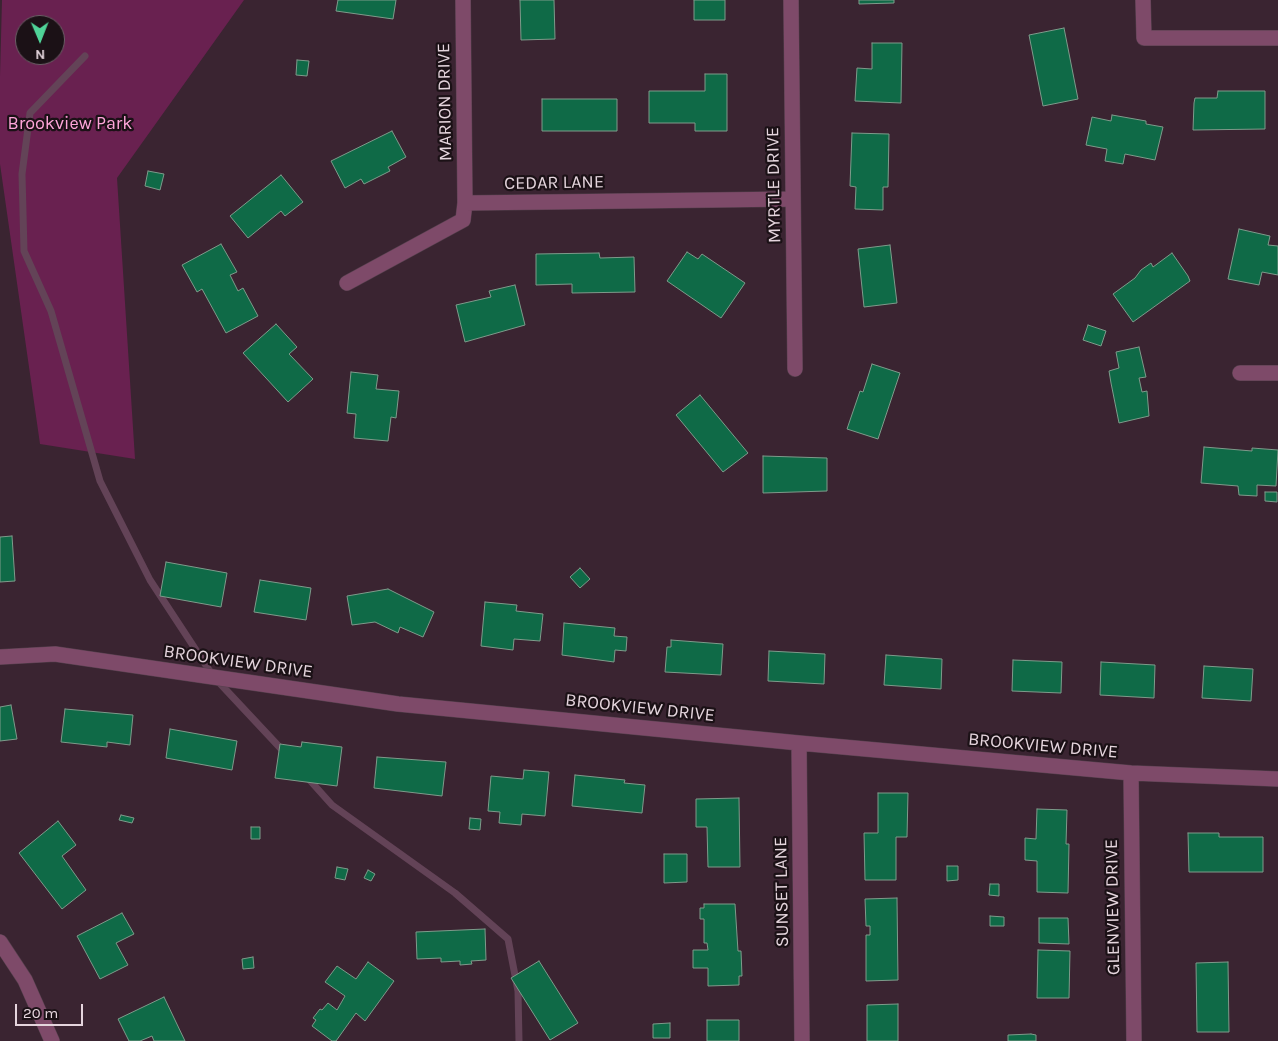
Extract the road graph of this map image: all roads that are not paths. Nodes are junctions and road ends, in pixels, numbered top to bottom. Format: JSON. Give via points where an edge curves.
{"nodes":[{"id":1,"x":463,"y":0,"type":"edge"},
{"id":2,"x":791,"y":0,"type":"edge"},
{"id":3,"x":1143,"y":0,"type":"edge"},
{"id":4,"x":1278,"y":38,"type":"edge"},
{"id":5,"x":793,"y":199,"type":"junction"},
{"id":6,"x":465,"y":203,"type":"junction"},
{"id":7,"x":347,"y":283,"type":"dead end"},
{"id":8,"x":795,"y":369,"type":"dead end"},
{"id":9,"x":1240,"y":373,"type":"dead end"},
{"id":10,"x":1278,"y":373,"type":"edge"},
{"id":11,"x":0,"y":657,"type":"edge"},
{"id":12,"x":799,"y":742,"type":"junction"},
{"id":13,"x":1131,"y":773,"type":"junction"},
{"id":14,"x":1278,"y":779,"type":"edge"},
{"id":15,"x":0,"y":942,"type":"edge"},
{"id":16,"x":52,"y":1041,"type":"edge"},
{"id":17,"x":802,"y":1041,"type":"edge"},
{"id":18,"x":1134,"y":1041,"type":"edge"}],
"edges":[{"from":1,"to":6,"type":"street","name":"MARION DRIVE"},
{"from":2,"to":5,"type":"street","name":"MYRTLE DRIVE"},
{"from":3,"to":4,"type":"street","via":[[1144,38]]},
{"from":5,"to":6,"type":"street","name":"CEDAR LANE"},
{"from":5,"to":8,"type":"street","name":"MYRTLE DRIVE"},
{"from":6,"to":7,"type":"street","via":[[463,220]]},
{"from":9,"to":10,"type":"street"},
{"from":11,"to":12,"type":"street","name":"BROOKVIEW DRIVE","via":[[55,654],[398,704]]},
{"from":12,"to":13,"type":"street","name":"BROOKVIEW DRIVE"},
{"from":12,"to":17,"type":"street","name":"SUNSET LANE"},
{"from":13,"to":14,"type":"street","name":"BROOKVIEW DRIVE"},
{"from":13,"to":18,"type":"street","name":"GLENVIEW DRIVE"},
{"from":15,"to":16,"type":"street","via":[[25,980]]}]}
